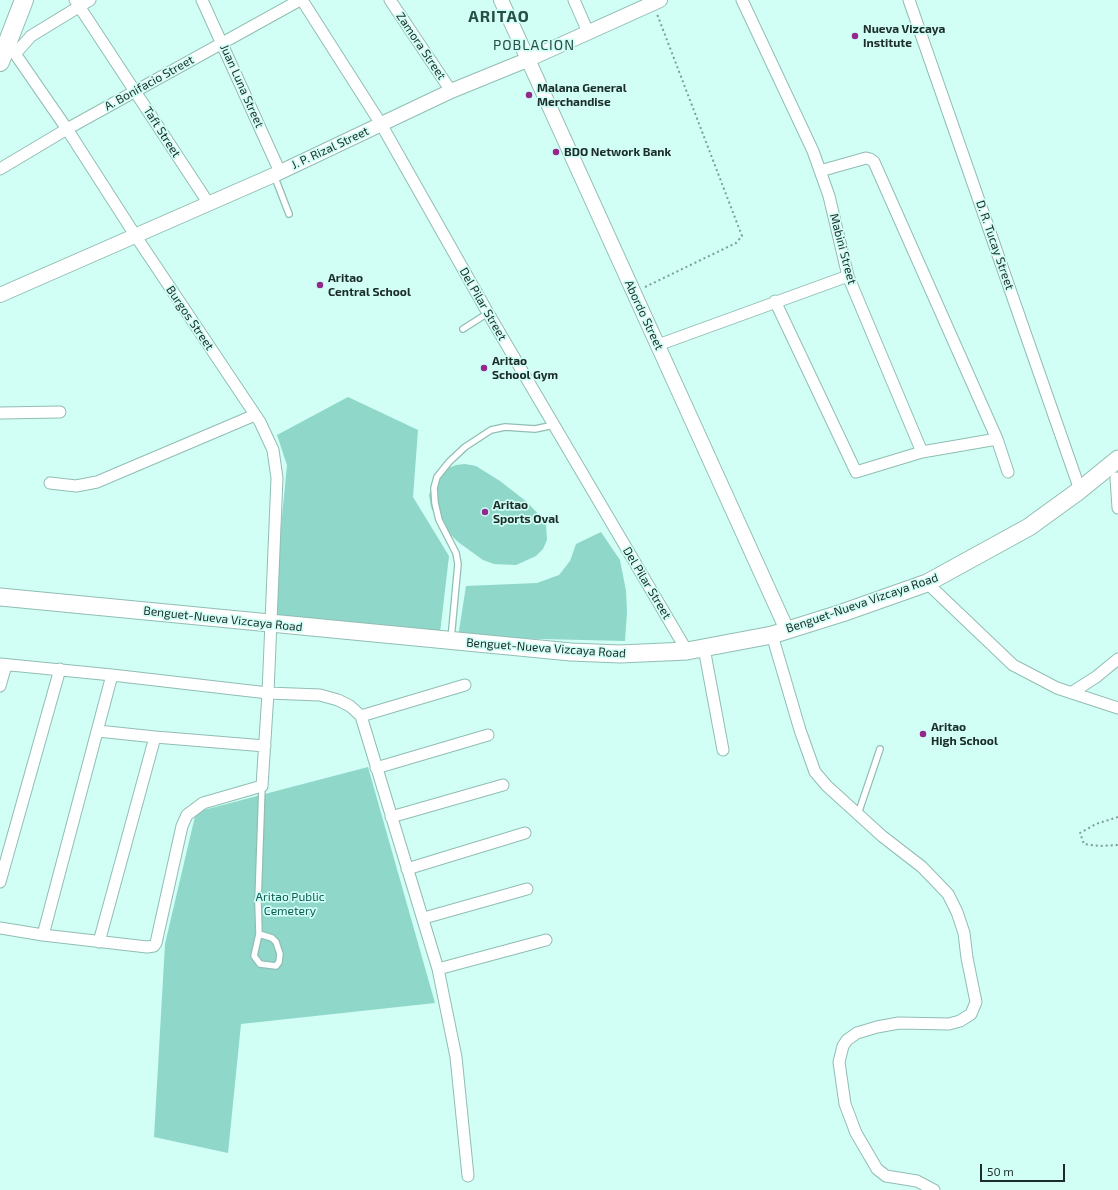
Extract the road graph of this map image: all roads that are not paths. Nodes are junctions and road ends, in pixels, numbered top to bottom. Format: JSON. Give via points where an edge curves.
{"nodes":[{"id":1,"x":24,"y":0,"type":"edge"},
{"id":2,"x":90,"y":0,"type":"edge"},
{"id":3,"x":202,"y":0,"type":"edge"},
{"id":4,"x":301,"y":0,"type":"edge"},
{"id":5,"x":390,"y":0,"type":"edge"},
{"id":6,"x":501,"y":0,"type":"edge"},
{"id":7,"x":574,"y":0,"type":"edge"},
{"id":8,"x":742,"y":0,"type":"edge"},
{"id":9,"x":909,"y":0,"type":"edge"},
{"id":10,"x":648,"y":3,"type":"edge"},
{"id":11,"x":77,"y":4,"type":"edge"},
{"id":12,"x":588,"y":32,"type":"junction"},
{"id":13,"x":222,"y":43,"type":"junction"},
{"id":14,"x":7,"y":53,"type":"edge"},
{"id":15,"x":527,"y":60,"type":"junction"},
{"id":16,"x":136,"y":91,"type":"junction"},
{"id":17,"x":451,"y":91,"type":"junction"},
{"id":18,"x":381,"y":124,"type":"junction"},
{"id":19,"x":67,"y":129,"type":"junction"},
{"id":20,"x":0,"y":169,"type":"edge"},
{"id":21,"x":820,"y":171,"type":"junction"},
{"id":22,"x":277,"y":173,"type":"junction"},
{"id":23,"x":209,"y":204,"type":"junction"},
{"id":24,"x":289,"y":214,"type":"dead end"},
{"id":25,"x":135,"y":235,"type":"junction"},
{"id":26,"x":848,"y":276,"type":"junction"},
{"id":27,"x":0,"y":295,"type":"edge"},
{"id":28,"x":775,"y":302,"type":"junction"},
{"id":29,"x":488,"y":313,"type":"junction"},
{"id":30,"x":463,"y":329,"type":"dead end"},
{"id":31,"x":658,"y":345,"type":"junction"},
{"id":32,"x":60,"y":412,"type":"dead end"},
{"id":33,"x":0,"y":413,"type":"edge"},
{"id":34,"x":255,"y":415,"type":"junction"},
{"id":35,"x":554,"y":425,"type":"junction"},
{"id":36,"x":997,"y":439,"type":"junction"},
{"id":37,"x":922,"y":452,"type":"junction"},
{"id":38,"x":1118,"y":459,"type":"edge"},
{"id":39,"x":1008,"y":472,"type":"dead end"},
{"id":40,"x":1098,"y":476,"type":"junction"},
{"id":41,"x":1117,"y":478,"type":"edge"},
{"id":42,"x":50,"y":483,"type":"dead end"},
{"id":43,"x":1080,"y":490,"type":"junction"},
{"id":44,"x":1118,"y":508,"type":"edge"},
{"id":45,"x":927,"y":583,"type":"junction"},
{"id":46,"x":0,"y":597,"type":"edge"},
{"id":47,"x":270,"y":624,"type":"junction"},
{"id":48,"x":780,"y":632,"type":"junction"},
{"id":49,"x":451,"y":642,"type":"junction"},
{"id":50,"x":695,"y":650,"type":"junction"},
{"id":51,"x":1118,"y":659,"type":"edge"},
{"id":52,"x":3,"y":664,"type":"edge"},
{"id":53,"x":60,"y":669,"type":"junction"},
{"id":54,"x":112,"y":675,"type":"junction"},
{"id":55,"x":465,"y":685,"type":"dead end"},
{"id":56,"x":0,"y":686,"type":"edge"},
{"id":57,"x":268,"y":693,"type":"junction"},
{"id":58,"x":1071,"y":693,"type":"junction"},
{"id":59,"x":1118,"y":708,"type":"edge"},
{"id":60,"x":361,"y":716,"type":"junction"},
{"id":61,"x":98,"y":731,"type":"junction"},
{"id":62,"x":488,"y":735,"type":"dead end"},
{"id":63,"x":155,"y":737,"type":"junction"},
{"id":64,"x":264,"y":746,"type":"junction"},
{"id":65,"x":880,"y":748,"type":"dead end"},
{"id":66,"x":723,"y":750,"type":"dead end"},
{"id":67,"x":376,"y":768,"type":"junction"},
{"id":68,"x":503,"y":785,"type":"dead end"},
{"id":69,"x":262,"y":786,"type":"junction"},
{"id":70,"x":858,"y":814,"type":"junction"},
{"id":71,"x":391,"y":817,"type":"junction"},
{"id":72,"x":525,"y":833,"type":"dead end"},
{"id":73,"x":407,"y":869,"type":"junction"},
{"id":74,"x":0,"y":882,"type":"edge"},
{"id":75,"x":527,"y":889,"type":"dead end"},
{"id":76,"x":424,"y":918,"type":"junction"},
{"id":77,"x":0,"y":928,"type":"edge"},
{"id":78,"x":259,"y":934,"type":"junction"},
{"id":79,"x":43,"y":935,"type":"junction"},
{"id":80,"x":546,"y":940,"type":"dead end"},
{"id":81,"x":99,"y":942,"type":"junction"},
{"id":82,"x":438,"y":969,"type":"junction"},
{"id":83,"x":468,"y":1176,"type":"dead end"},
{"id":84,"x":934,"y":1190,"type":"edge"}],
"edges":[{"from":1,"to":14,"type":"highway"},
{"from":2,"to":11,"type":"street"},
{"from":3,"to":13,"type":"street","name":"Juan Luna Street"},
{"from":4,"to":13,"type":"street","name":"A. Bonifacio Street"},
{"from":4,"to":18,"type":"street","name":"Del Pilar Street"},
{"from":5,"to":17,"type":"street","name":"Zamora Street"},
{"from":6,"to":15,"type":"street","name":"Abordo Street"},
{"from":7,"to":12,"type":"street"},
{"from":8,"to":21,"type":"street","name":"Mabini Street"},
{"from":9,"to":43,"type":"street","name":"D. R. Tucay Street"},
{"from":10,"to":12,"type":"street","name":"J. P. Rizal Street"},
{"from":11,"to":14,"type":"street"},
{"from":11,"to":16,"type":"street","name":"Taft Street"},
{"from":12,"to":15,"type":"street","name":"J. P. Rizal Street"},
{"from":13,"to":16,"type":"street","name":"A. Bonifacio Street"},
{"from":13,"to":22,"type":"street","name":"Juan Luna Street"},
{"from":14,"to":19,"type":"street","name":"Burgos Street"},
{"from":15,"to":17,"type":"street","name":"J. P. Rizal Street"},
{"from":15,"to":31,"type":"street","name":"Abordo Street"},
{"from":16,"to":19,"type":"street","name":"A. Bonifacio Street"},
{"from":16,"to":23,"type":"street","name":"Taft Street"},
{"from":17,"to":18,"type":"street","name":"J. P. Rizal Street"},
{"from":18,"to":22,"type":"street","name":"J. P. Rizal Street"},
{"from":18,"to":29,"type":"street","name":"Del Pilar Street"},
{"from":19,"to":20,"type":"street","name":"A. Bonifacio Street"},
{"from":19,"to":25,"type":"street","name":"Burgos Street"},
{"from":21,"to":26,"type":"street","name":"Mabini Street","via":[[829,196]]},
{"from":21,"to":36,"type":"street","via":[[866,158],[874,162]]},
{"from":22,"to":23,"type":"street","name":"J. P. Rizal Street"},
{"from":22,"to":24,"type":"lane"},
{"from":23,"to":25,"type":"street","name":"J. P. Rizal Street"},
{"from":25,"to":27,"type":"street","name":"J. P. Rizal Street"},
{"from":25,"to":34,"type":"street","name":"Burgos Street"},
{"from":26,"to":28,"type":"street"},
{"from":26,"to":37,"type":"street","name":"Mabini Street"},
{"from":28,"to":31,"type":"street"},
{"from":28,"to":37,"type":"street","via":[[856,472]]},
{"from":29,"to":30,"type":"lane"},
{"from":29,"to":35,"type":"street","name":"Del Pilar Street"},
{"from":31,"to":48,"type":"street","name":"Abordo Street"},
{"from":32,"to":33,"type":"street"},
{"from":34,"to":42,"type":"street","via":[[97,482],[76,486]]},
{"from":34,"to":47,"type":"street","name":"Burgos Street","via":[[273,450],[276,465]]},
{"from":35,"to":49,"type":"lane","via":[[535,429],[505,427],[491,430],[465,447],[437,477],[434,488],[439,520],[456,553],[458,564]]},
{"from":35,"to":50,"type":"street","name":"Del Pilar Street"},
{"from":36,"to":37,"type":"street"},
{"from":36,"to":39,"type":"street"},
{"from":38,"to":40,"type":"main road","name":"Benguet-Nueva Vizcaya Road"},
{"from":40,"to":41,"type":"street"},
{"from":40,"to":43,"type":"main road","name":"Benguet-Nueva Vizcaya Road"},
{"from":41,"to":44,"type":"street"},
{"from":43,"to":45,"type":"main road","name":"Benguet-Nueva Vizcaya Road","via":[[1029,527]]},
{"from":45,"to":48,"type":"main road","name":"Benguet-Nueva Vizcaya Road"},
{"from":45,"to":58,"type":"street","via":[[1013,665]]},
{"from":46,"to":47,"type":"main road","name":"Benguet-Nueva Vizcaya Road"},
{"from":47,"to":49,"type":"main road","name":"Benguet-Nueva Vizcaya Road"},
{"from":47,"to":57,"type":"street","name":"Burgos Street"},
{"from":48,"to":50,"type":"main road","name":"Benguet-Nueva Vizcaya Road"},
{"from":48,"to":70,"type":"street","via":[[800,730],[815,772],[826,786]]},
{"from":49,"to":50,"type":"main road","name":"Benguet-Nueva Vizcaya Road","via":[[620,654]]},
{"from":50,"to":66,"type":"street","name":"Del Pilar Street"},
{"from":51,"to":58,"type":"street"},
{"from":52,"to":53,"type":"street"},
{"from":52,"to":56,"type":"street"},
{"from":53,"to":54,"type":"street"},
{"from":53,"to":74,"type":"street"},
{"from":54,"to":57,"type":"street"},
{"from":54,"to":61,"type":"street"},
{"from":55,"to":60,"type":"street"},
{"from":57,"to":60,"type":"street","via":[[320,695],[350,706]]},
{"from":57,"to":64,"type":"street","name":"Burgos Street"},
{"from":58,"to":59,"type":"street"},
{"from":60,"to":67,"type":"street"},
{"from":61,"to":63,"type":"street"},
{"from":61,"to":79,"type":"street"},
{"from":62,"to":67,"type":"street"},
{"from":63,"to":64,"type":"street"},
{"from":63,"to":81,"type":"street"},
{"from":64,"to":69,"type":"street","name":"Burgos Street"},
{"from":65,"to":70,"type":"lane"},
{"from":67,"to":71,"type":"street"},
{"from":68,"to":71,"type":"street"},
{"from":69,"to":78,"type":"lane"},
{"from":69,"to":81,"type":"street","via":[[203,803],[187,815],[182,826],[155,945],[149,947]]},
{"from":70,"to":84,"type":"street","via":[[922,867],[948,894],[964,933],[976,1002],[971,1014],[949,1024],[899,1023],[857,1033],[843,1046],[839,1062],[845,1104],[853,1126],[877,1169],[886,1176],[917,1181]]},
{"from":71,"to":73,"type":"street"},
{"from":72,"to":73,"type":"street"},
{"from":73,"to":76,"type":"street"},
{"from":75,"to":76,"type":"street"},
{"from":76,"to":82,"type":"street"},
{"from":77,"to":79,"type":"street"},
{"from":78,"to":78,"type":"lane","via":[[276,942],[280,954],[276,966],[260,964],[255,959]]},
{"from":79,"to":81,"type":"street"},
{"from":80,"to":82,"type":"street"},
{"from":82,"to":83,"type":"street","via":[[456,1057]]}]}
